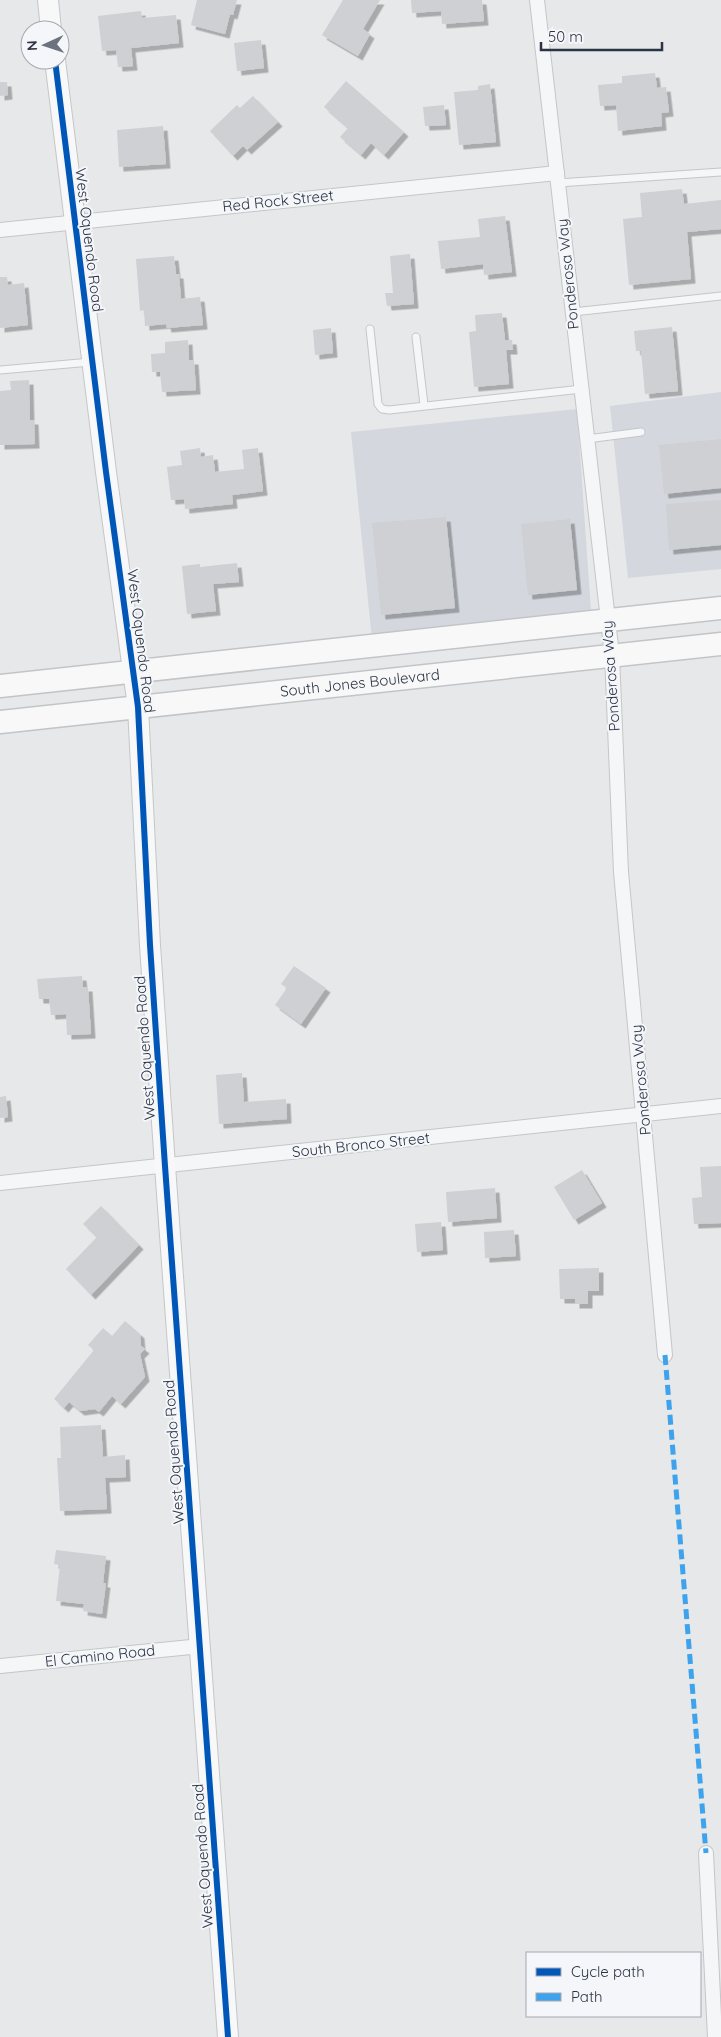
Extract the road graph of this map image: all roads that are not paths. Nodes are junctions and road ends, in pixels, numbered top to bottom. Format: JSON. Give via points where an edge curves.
{"nodes":[{"id":1,"x":48,"y":0,"type":"edge"},
{"id":2,"x":537,"y":0,"type":"edge"},
{"id":3,"x":51,"y":20,"type":"edge"},
{"id":4,"x":56,"y":70,"type":"edge"},
{"id":5,"x":721,"y":172,"type":"edge"},
{"id":6,"x":557,"y":178,"type":"junction"},
{"id":7,"x":74,"y":222,"type":"junction"},
{"id":8,"x":0,"y":230,"type":"edge"},
{"id":9,"x":721,"y":296,"type":"edge"},
{"id":10,"x":573,"y":312,"type":"junction"},
{"id":11,"x":370,"y":329,"type":"dead end"},
{"id":12,"x":416,"y":337,"type":"dead end"},
{"id":13,"x":92,"y":362,"type":"junction"},
{"id":14,"x":0,"y":370,"type":"edge"},
{"id":15,"x":582,"y":389,"type":"junction"},
{"id":16,"x":424,"y":406,"type":"junction"},
{"id":17,"x":641,"y":432,"type":"dead end"},
{"id":18,"x":587,"y":439,"type":"junction"},
{"id":19,"x":721,"y":608,"type":"edge"},
{"id":20,"x":608,"y":620,"type":"junction"},
{"id":21,"x":721,"y":644,"type":"edge"},
{"id":22,"x":612,"y":655,"type":"junction"},
{"id":23,"x":133,"y":672,"type":"junction"},
{"id":24,"x":0,"y":686,"type":"edge"},
{"id":25,"x":138,"y":707,"type":"junction"},
{"id":26,"x":0,"y":722,"type":"edge"},
{"id":27,"x":721,"y":1106,"type":"edge"},
{"id":28,"x":644,"y":1115,"type":"junction"},
{"id":29,"x":165,"y":1166,"type":"junction"},
{"id":30,"x":0,"y":1183,"type":"edge"},
{"id":31,"x":665,"y":1355,"type":"dead end"},
{"id":32,"x":201,"y":1646,"type":"junction"},
{"id":33,"x":0,"y":1666,"type":"edge"},
{"id":34,"x":706,"y":1853,"type":"dead end"},
{"id":35,"x":228,"y":2037,"type":"edge"},
{"id":36,"x":715,"y":2037,"type":"edge"}],
"edges":[{"from":1,"to":3,"type":"street"},
{"from":2,"to":6,"type":"street","name":"Ponderosa Way"},
{"from":4,"to":7,"type":"street","name":"West Oquendo Road"},
{"from":5,"to":6,"type":"lane"},
{"from":6,"to":7,"type":"street","name":"Red Rock Street"},
{"from":6,"to":10,"type":"street","name":"Ponderosa Way"},
{"from":7,"to":8,"type":"street","name":"Red Rock Street"},
{"from":7,"to":13,"type":"street","name":"West Oquendo Road"},
{"from":9,"to":10,"type":"lane"},
{"from":10,"to":15,"type":"street","name":"Ponderosa Way"},
{"from":11,"to":16,"type":"lane","via":[[378,404],[388,410]]},
{"from":12,"to":16,"type":"lane"},
{"from":13,"to":14,"type":"lane"},
{"from":13,"to":23,"type":"street","name":"West Oquendo Road"},
{"from":15,"to":16,"type":"lane"},
{"from":15,"to":18,"type":"street","name":"Ponderosa Way"},
{"from":17,"to":18,"type":"lane"},
{"from":18,"to":20,"type":"street","name":"Ponderosa Way"},
{"from":19,"to":20,"type":"main road"},
{"from":20,"to":22,"type":"street","name":"Ponderosa Way"},
{"from":20,"to":23,"type":"main road"},
{"from":21,"to":22,"type":"main road","name":"South Jones Boulevard"},
{"from":22,"to":25,"type":"main road","name":"South Jones Boulevard"},
{"from":22,"to":28,"type":"street","name":"Ponderosa Way","via":[[621,872]]},
{"from":23,"to":24,"type":"main road"},
{"from":23,"to":25,"type":"street","name":"West Oquendo Road"},
{"from":25,"to":26,"type":"main road","name":"South Jones Boulevard"},
{"from":25,"to":29,"type":"street","name":"West Oquendo Road"},
{"from":27,"to":28,"type":"street","name":"South Bronco Street"},
{"from":28,"to":29,"type":"street","name":"South Bronco Street"},
{"from":28,"to":31,"type":"street","name":"Ponderosa Way"},
{"from":29,"to":30,"type":"street","name":"South Bronco Street"},
{"from":29,"to":32,"type":"street","name":"West Oquendo Road"},
{"from":32,"to":33,"type":"street","name":"El Camino Road"},
{"from":32,"to":35,"type":"street","name":"West Oquendo Road"},
{"from":34,"to":36,"type":"street"}]}
